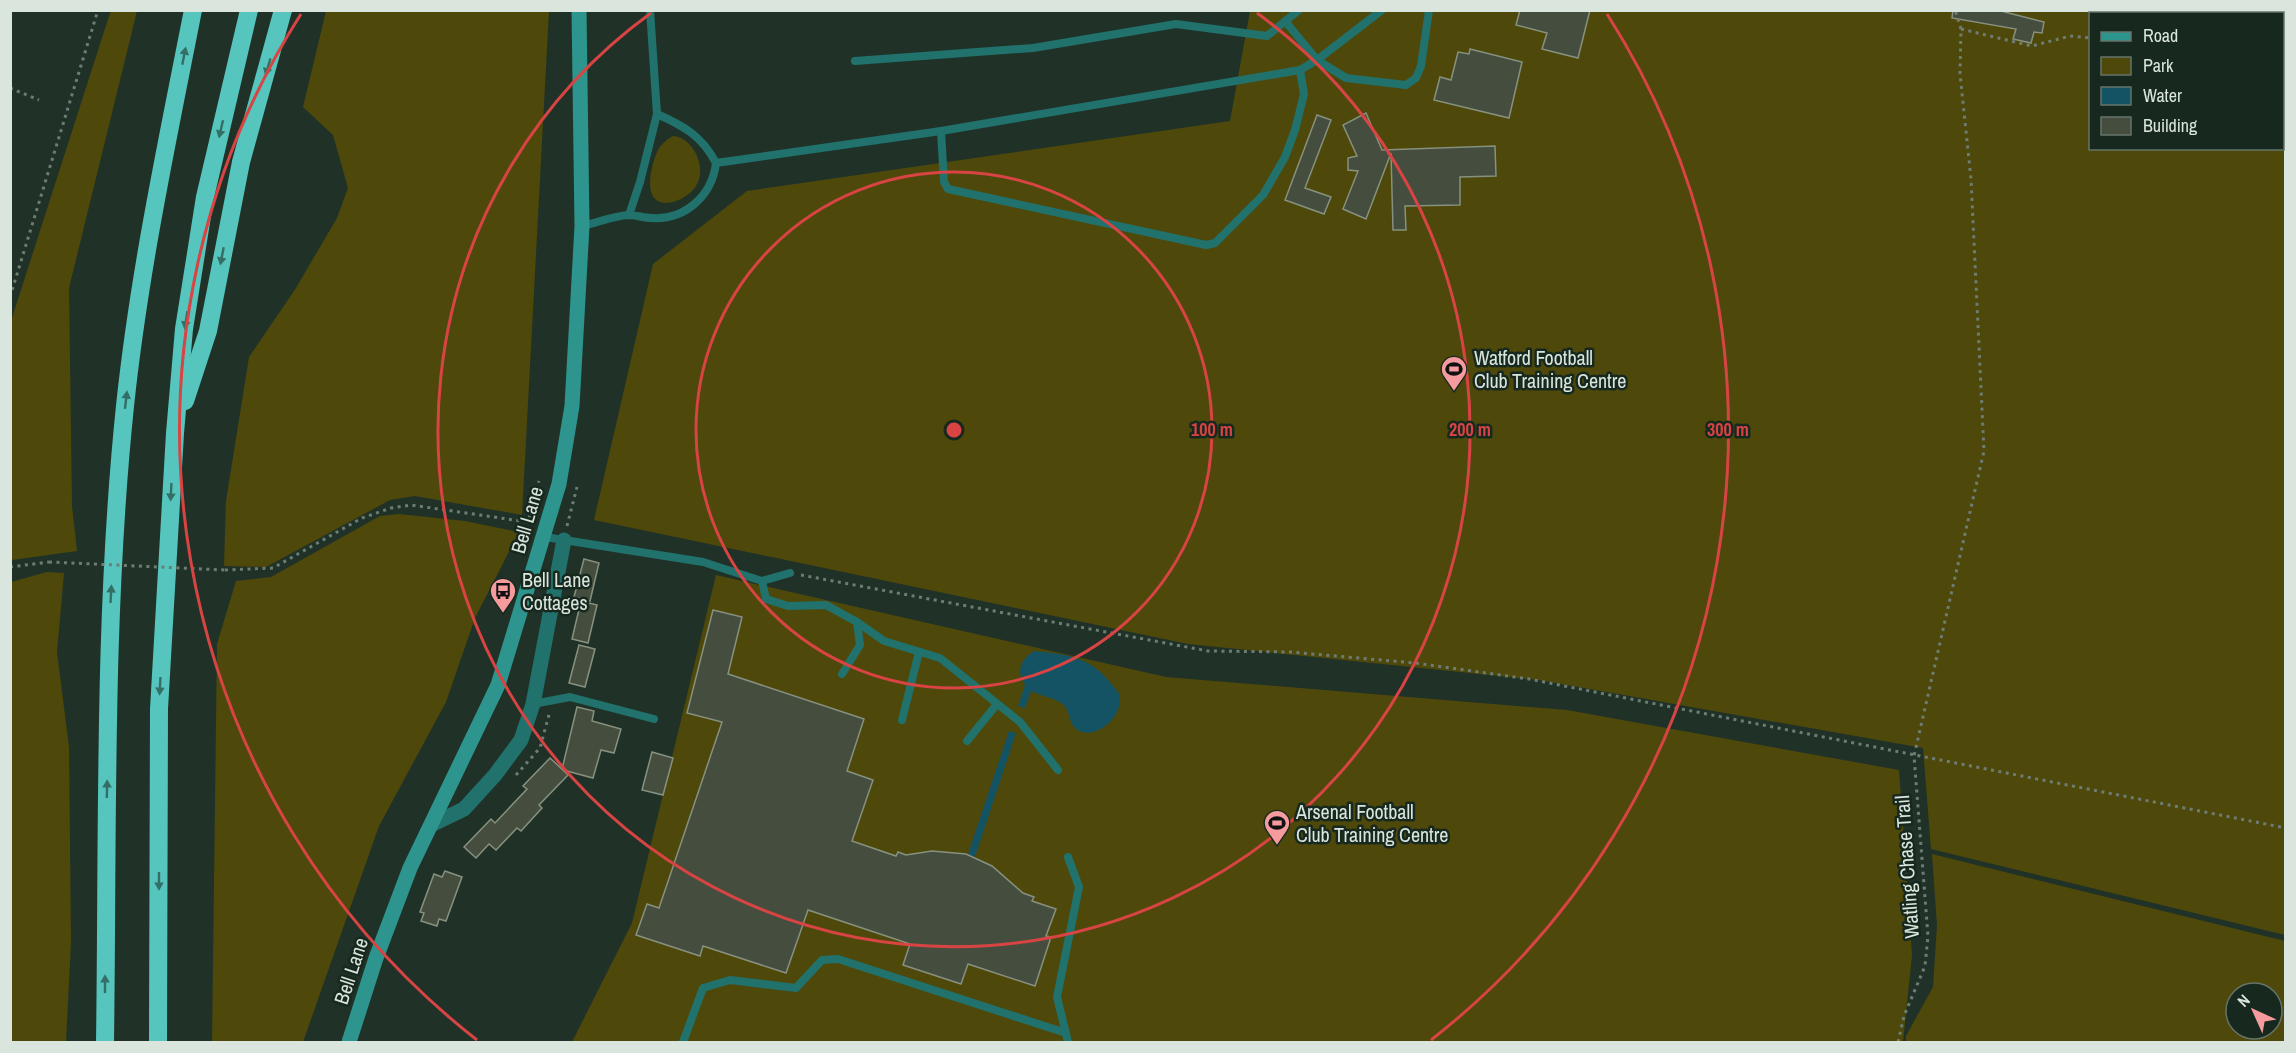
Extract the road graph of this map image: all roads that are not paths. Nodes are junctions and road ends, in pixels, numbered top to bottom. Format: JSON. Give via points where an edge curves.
{"nodes":[{"id":1,"x":193,"y":10,"type":"edge"},
{"id":2,"x":249,"y":10,"type":"edge"},
{"id":3,"x":283,"y":10,"type":"edge"},
{"id":4,"x":579,"y":10,"type":"edge"},
{"id":5,"x":650,"y":10,"type":"edge"},
{"id":6,"x":1299,"y":10,"type":"edge"},
{"id":7,"x":1382,"y":10,"type":"edge"},
{"id":8,"x":1429,"y":10,"type":"edge"},
{"id":9,"x":1285,"y":21,"type":"junction"},
{"id":10,"x":1317,"y":60,"type":"junction"},
{"id":11,"x":855,"y":61,"type":"dead end"},
{"id":12,"x":1300,"y":70,"type":"junction"},
{"id":13,"x":657,"y":114,"type":"junction"},
{"id":14,"x":941,"y":131,"type":"junction"},
{"id":15,"x":716,"y":163,"type":"junction"},
{"id":16,"x":629,"y":215,"type":"junction"},
{"id":17,"x":582,"y":226,"type":"junction"},
{"id":18,"x":175,"y":433,"type":"junction"},
{"id":19,"x":544,"y":537,"type":"junction"},
{"id":20,"x":564,"y":540,"type":"junction"},
{"id":21,"x":790,"y":573,"type":"road end"},
{"id":22,"x":762,"y":581,"type":"junction"},
{"id":23,"x":857,"y":622,"type":"junction"},
{"id":24,"x":919,"y":652,"type":"junction"},
{"id":25,"x":842,"y":674,"type":"dead end"},
{"id":26,"x":533,"y":704,"type":"junction"},
{"id":27,"x":997,"y":704,"type":"junction"},
{"id":28,"x":654,"y":719,"type":"dead end"},
{"id":29,"x":902,"y":720,"type":"dead end"},
{"id":30,"x":966,"y":741,"type":"dead end"},
{"id":31,"x":1058,"y":770,"type":"dead end"},
{"id":32,"x":432,"y":825,"type":"junction"},
{"id":33,"x":1068,"y":857,"type":"dead end"},
{"id":34,"x":1066,"y":1033,"type":"junction"},
{"id":35,"x":105,"y":1042,"type":"edge"},
{"id":36,"x":158,"y":1042,"type":"edge"},
{"id":37,"x":350,"y":1042,"type":"edge"},
{"id":38,"x":683,"y":1042,"type":"edge"},
{"id":39,"x":1068,"y":1042,"type":"edge"}],
"edges":[{"from":35,"to":1,"type":"highway","one_way":true,"via":[[111,593],[125,408],[139,291]]},
{"from":2,"to":18,"type":"highway","one_way":true,"via":[[205,198],[184,329]]},
{"from":3,"to":18,"type":"highway","one_way":true,"via":[[241,162],[208,331]]},
{"from":4,"to":17,"type":"main road","name":"Bell Lane"},
{"from":5,"to":13,"type":"lane"},
{"from":6,"to":9,"type":"lane"},
{"from":7,"to":10,"type":"lane"},
{"from":8,"to":10,"type":"lane","via":[[1421,66],[1416,78],[1406,85],[1346,78]]},
{"from":9,"to":10,"type":"lane"},
{"from":9,"to":11,"type":"lane","via":[[1267,36],[1176,24],[1033,48]]},
{"from":10,"to":12,"type":"lane"},
{"from":12,"to":14,"type":"lane"},
{"from":12,"to":14,"type":"lane","via":[[1304,94],[1285,158],[1263,195],[1215,243],[1206,245],[948,189],[944,182]]},
{"from":13,"to":15,"type":"lane","via":[[682,125],[707,146]]},
{"from":13,"to":16,"type":"lane"},
{"from":14,"to":15,"type":"lane"},
{"from":15,"to":16,"type":"lane","via":[[709,188],[687,210],[652,219]]},
{"from":16,"to":17,"type":"lane"},
{"from":17,"to":19,"type":"main road","name":"Bell Lane","via":[[572,406],[559,484]]},
{"from":18,"to":36,"type":"highway","one_way":true,"via":[[159,709]]},
{"from":19,"to":20,"type":"lane"},
{"from":19,"to":32,"type":"main road","name":"Bell Lane","via":[[498,685]]},
{"from":20,"to":22,"type":"lane","via":[[703,562]]},
{"from":20,"to":26,"type":"street"},
{"from":21,"to":22,"type":"lane"},
{"from":22,"to":23,"type":"lane","via":[[766,599],[788,606],[826,606]]},
{"from":23,"to":24,"type":"lane","via":[[884,640]]},
{"from":23,"to":25,"type":"lane","via":[[860,645]]},
{"from":24,"to":27,"type":"lane","via":[[940,658]]},
{"from":24,"to":29,"type":"lane"},
{"from":26,"to":28,"type":"lane","via":[[570,697]]},
{"from":26,"to":32,"type":"street","via":[[521,740],[495,775],[464,809]]},
{"from":27,"to":30,"type":"lane"},
{"from":27,"to":31,"type":"lane","via":[[1020,722]]},
{"from":32,"to":37,"type":"main road","name":"Bell Lane","via":[[410,868]]},
{"from":33,"to":34,"type":"lane","via":[[1079,887],[1057,997]]},
{"from":34,"to":38,"type":"lane","via":[[838,959],[822,960],[796,988],[730,980],[703,988]]},
{"from":34,"to":39,"type":"lane"}]}
